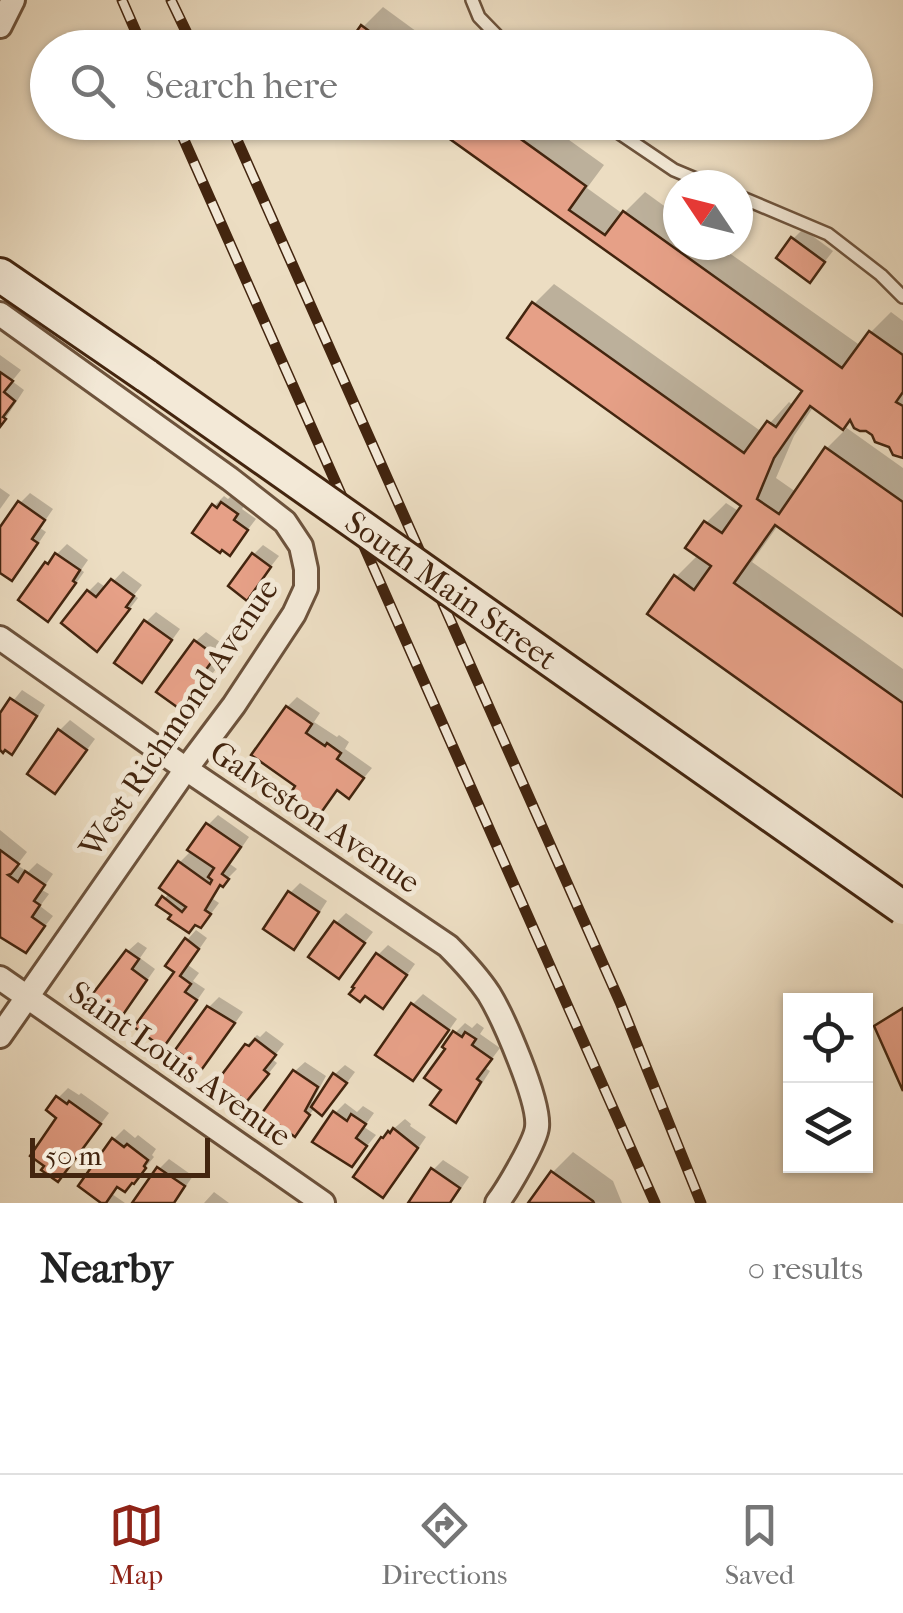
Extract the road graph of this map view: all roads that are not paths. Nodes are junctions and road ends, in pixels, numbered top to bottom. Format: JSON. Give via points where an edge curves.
{"nodes":[{"id":1,"x":13,"y":0,"type":"edge"},
{"id":2,"x":472,"y":0,"type":"edge"},
{"id":3,"x":0,"y":26,"type":"edge"},
{"id":4,"x":492,"y":30,"type":"edge"},
{"id":5,"x":630,"y":140,"type":"edge"},
{"id":6,"x":674,"y":170,"type":"edge"},
{"id":7,"x":753,"y":202,"type":"edge"},
{"id":8,"x":0,"y":275,"type":"edge"},
{"id":9,"x":903,"y":298,"type":"edge"},
{"id":10,"x":0,"y":314,"type":"edge"},
{"id":11,"x":0,"y":638,"type":"edge"},
{"id":12,"x":186,"y":769,"type":"junction"},
{"id":13,"x":903,"y":908,"type":"edge"},
{"id":14,"x":0,"y":978,"type":"edge"},
{"id":15,"x":28,"y":998,"type":"junction"},
{"id":16,"x":0,"y":1036,"type":"edge"},
{"id":17,"x":322,"y":1203,"type":"edge"},
{"id":18,"x":497,"y":1203,"type":"edge"}],
"edges":[{"from":1,"to":3,"type":"street"},
{"from":2,"to":4,"type":"lane"},
{"from":5,"to":6,"type":"lane"},
{"from":7,"to":9,"type":"lane","via":[[828,234]]},
{"from":8,"to":13,"type":"street","name":"South Main Street","bridge":true},
{"from":10,"to":12,"type":"street","name":"West Richmond Avenue","via":[[286,522],[300,546],[306,588],[294,614]]},
{"from":11,"to":12,"type":"street","name":"Galveston Avenue"},
{"from":12,"to":15,"type":"street","name":"West Richmond Avenue"},
{"from":12,"to":18,"type":"street","name":"Galveston Avenue","via":[[448,946],[470,968],[516,1051],[537,1128]]},
{"from":14,"to":15,"type":"street","name":"Saint Louis Avenue"},
{"from":15,"to":16,"type":"street","name":"West Richmond Avenue"},
{"from":15,"to":17,"type":"street","name":"Saint Louis Avenue"}]}
